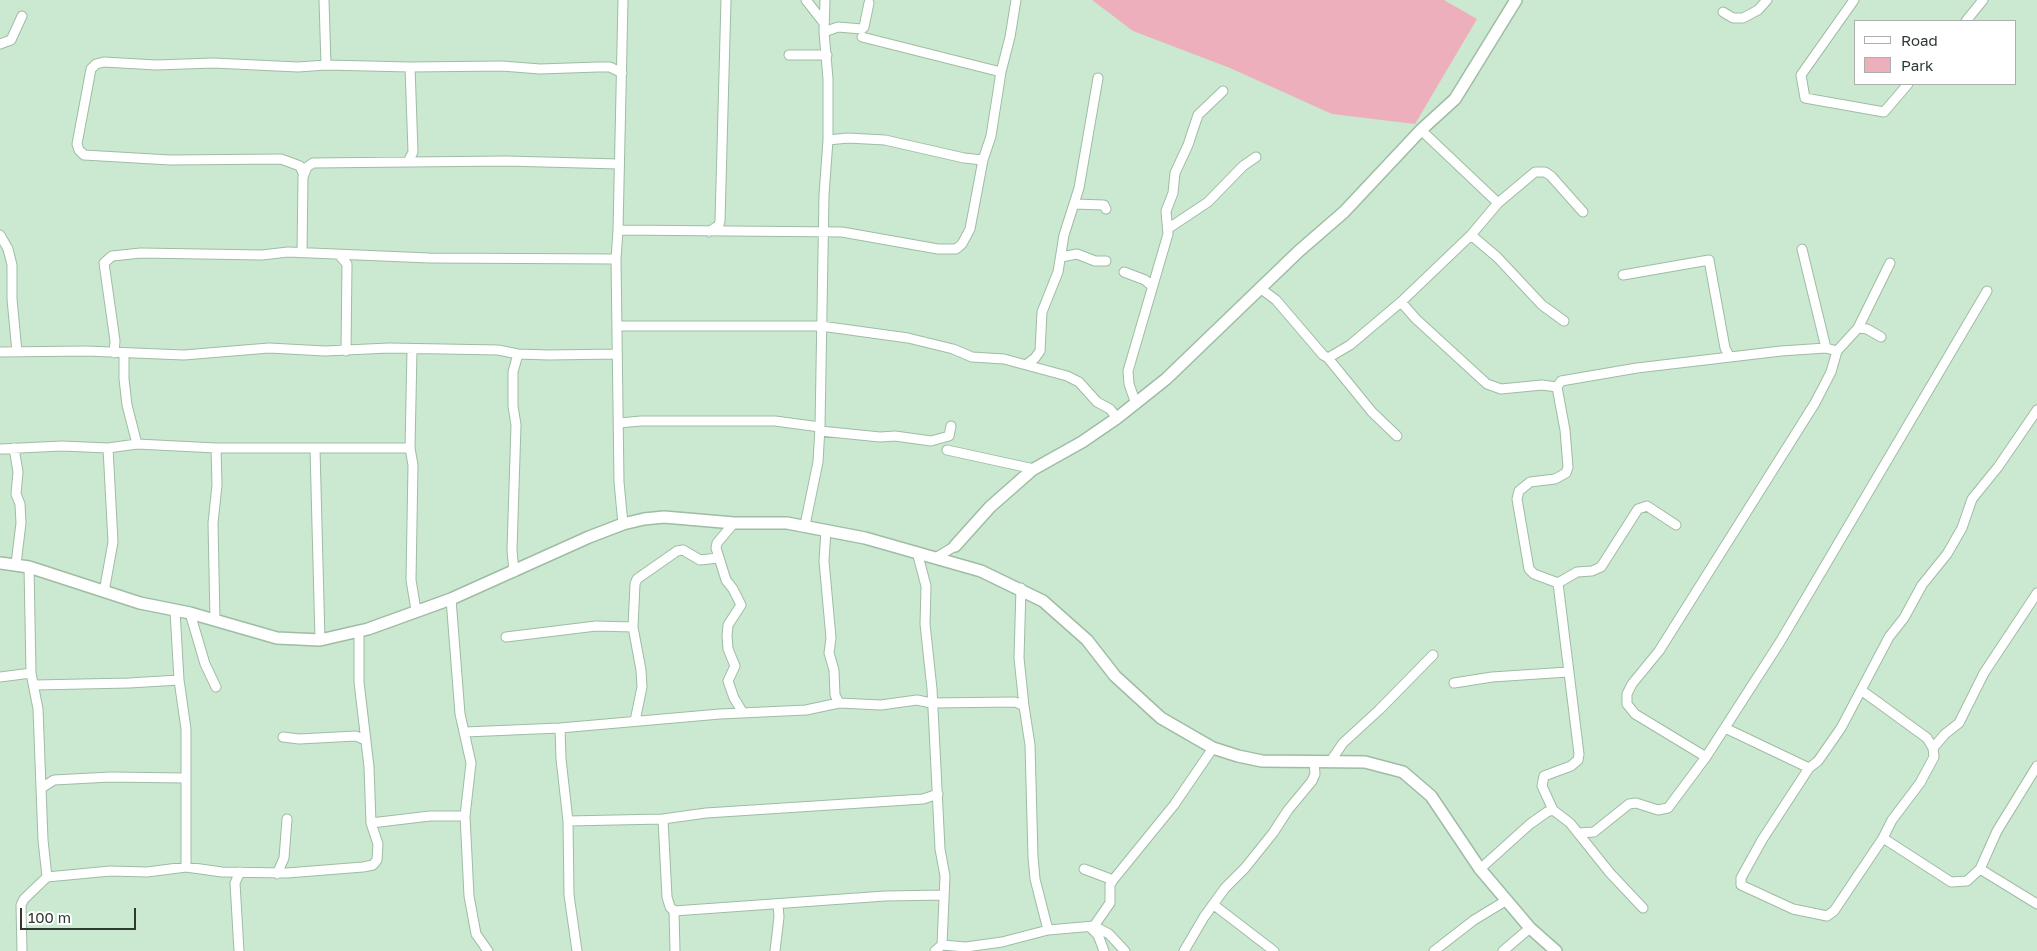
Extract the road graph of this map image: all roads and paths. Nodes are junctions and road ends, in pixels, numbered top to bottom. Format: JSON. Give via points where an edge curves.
{"nodes":[{"id":1,"x":324,"y":0,"type":"edge"},
{"id":2,"x":623,"y":0,"type":"edge"},
{"id":3,"x":726,"y":0,"type":"edge"},
{"id":4,"x":806,"y":0,"type":"edge"},
{"id":5,"x":826,"y":0,"type":"edge"},
{"id":6,"x":1016,"y":0,"type":"edge"},
{"id":7,"x":1516,"y":0,"type":"edge"},
{"id":8,"x":1767,"y":0,"type":"edge"},
{"id":9,"x":1854,"y":0,"type":"edge"},
{"id":10,"x":1983,"y":0,"type":"edge"},
{"id":11,"x":869,"y":3,"type":"dead end"},
{"id":12,"x":1723,"y":12,"type":"dead end"},
{"id":13,"x":22,"y":16,"type":"dead end"},
{"id":14,"x":1967,"y":20,"type":"edge"},
{"id":15,"x":824,"y":27,"type":"junction"},
{"id":16,"x":862,"y":37,"type":"dead end"},
{"id":17,"x":0,"y":44,"type":"edge"},
{"id":18,"x":789,"y":55,"type":"dead end"},
{"id":19,"x":827,"y":55,"type":"junction"},
{"id":20,"x":326,"y":65,"type":"junction"},
{"id":21,"x":410,"y":67,"type":"junction"},
{"id":22,"x":1001,"y":72,"type":"junction"},
{"id":23,"x":622,"y":73,"type":"junction"},
{"id":24,"x":1098,"y":78,"type":"dead end"},
{"id":25,"x":1907,"y":85,"type":"edge"},
{"id":26,"x":1223,"y":91,"type":"dead end"},
{"id":27,"x":1421,"y":130,"type":"junction"},
{"id":28,"x":828,"y":140,"type":"junction"},
{"id":29,"x":1256,"y":157,"type":"dead end"},
{"id":30,"x":983,"y":160,"type":"junction"},
{"id":31,"x":408,"y":162,"type":"junction"},
{"id":32,"x":619,"y":164,"type":"junction"},
{"id":33,"x":303,"y":173,"type":"junction"},
{"id":34,"x":1498,"y":203,"type":"junction"},
{"id":35,"x":1074,"y":204,"type":"junction"},
{"id":36,"x":1106,"y":209,"type":"dead end"},
{"id":37,"x":1583,"y":212,"type":"dead end"},
{"id":38,"x":1169,"y":228,"type":"junction"},
{"id":39,"x":618,"y":230,"type":"junction"},
{"id":40,"x":709,"y":232,"type":"junction"},
{"id":41,"x":824,"y":233,"type":"junction"},
{"id":42,"x":0,"y":235,"type":"edge"},
{"id":43,"x":1471,"y":235,"type":"junction"},
{"id":44,"x":1802,"y":249,"type":"dead end"},
{"id":45,"x":302,"y":253,"type":"junction"},
{"id":46,"x":340,"y":256,"type":"junction"},
{"id":47,"x":353,"y":256,"type":"junction"},
{"id":48,"x":1061,"y":257,"type":"junction"},
{"id":49,"x":616,"y":259,"type":"junction"},
{"id":50,"x":1106,"y":261,"type":"dead end"},
{"id":51,"x":1890,"y":263,"type":"dead end"},
{"id":52,"x":347,"y":264,"type":"junction"},
{"id":53,"x":1124,"y":272,"type":"dead end"},
{"id":54,"x":1623,"y":274,"type":"dead end"},
{"id":55,"x":1152,"y":286,"type":"junction"},
{"id":56,"x":1260,"y":288,"type":"junction"},
{"id":57,"x":1987,"y":291,"type":"dead end"},
{"id":58,"x":1401,"y":302,"type":"junction"},
{"id":59,"x":1564,"y":321,"type":"dead end"},
{"id":60,"x":618,"y":326,"type":"junction"},
{"id":61,"x":821,"y":326,"type":"junction"},
{"id":62,"x":1858,"y":328,"type":"junction"},
{"id":63,"x":1881,"y":336,"type":"dead end"},
{"id":64,"x":1826,"y":348,"type":"junction"},
{"id":65,"x":412,"y":350,"type":"junction"},
{"id":66,"x":346,"y":351,"type":"junction"},
{"id":67,"x":1837,"y":351,"type":"junction"},
{"id":68,"x":0,"y":352,"type":"edge"},
{"id":69,"x":18,"y":352,"type":"junction"},
{"id":70,"x":114,"y":353,"type":"junction"},
{"id":71,"x":124,"y":354,"type":"junction"},
{"id":72,"x":518,"y":354,"type":"junction"},
{"id":73,"x":617,"y":354,"type":"junction"},
{"id":74,"x":1729,"y":356,"type":"junction"},
{"id":75,"x":1328,"y":358,"type":"junction"},
{"id":76,"x":1036,"y":363,"type":"junction"},
{"id":77,"x":1557,"y":386,"type":"junction"},
{"id":78,"x":1136,"y":404,"type":"junction"},
{"id":79,"x":2037,"y":410,"type":"edge"},
{"id":80,"x":1117,"y":418,"type":"junction"},
{"id":81,"x":619,"y":423,"type":"junction"},
{"id":82,"x":951,"y":426,"type":"dead end"},
{"id":83,"x":820,"y":429,"type":"junction"},
{"id":84,"x":1397,"y":436,"type":"dead end"},
{"id":85,"x":136,"y":444,"type":"junction"},
{"id":86,"x":14,"y":448,"type":"junction"},
{"id":87,"x":108,"y":448,"type":"junction"},
{"id":88,"x":216,"y":448,"type":"junction"},
{"id":89,"x":410,"y":448,"type":"junction"},
{"id":90,"x":0,"y":449,"type":"edge"},
{"id":91,"x":315,"y":449,"type":"junction"},
{"id":92,"x":947,"y":450,"type":"dead end"},
{"id":93,"x":1034,"y":469,"type":"junction"},
{"id":94,"x":734,"y":523,"type":"junction"},
{"id":95,"x":623,"y":524,"type":"junction"},
{"id":96,"x":805,"y":525,"type":"junction"},
{"id":97,"x":1676,"y":525,"type":"dead end"},
{"id":98,"x":826,"y":530,"type":"junction"},
{"id":99,"x":955,"y":546,"type":"junction"},
{"id":100,"x":917,"y":552,"type":"junction"},
{"id":101,"x":937,"y":557,"type":"junction"},
{"id":102,"x":718,"y":558,"type":"junction"},
{"id":103,"x":0,"y":563,"type":"edge"},
{"id":104,"x":955,"y":563,"type":"junction"},
{"id":105,"x":16,"y":564,"type":"junction"},
{"id":106,"x":28,"y":567,"type":"junction"},
{"id":107,"x":514,"y":572,"type":"junction"},
{"id":108,"x":1558,"y":583,"type":"junction"},
{"id":109,"x":1021,"y":588,"type":"junction"},
{"id":110,"x":104,"y":592,"type":"junction"},
{"id":111,"x":2037,"y":593,"type":"edge"},
{"id":112,"x":451,"y":599,"type":"junction"},
{"id":113,"x":416,"y":610,"type":"junction"},
{"id":114,"x":175,"y":611,"type":"junction"},
{"id":115,"x":190,"y":612,"type":"junction"},
{"id":116,"x":215,"y":620,"type":"junction"},
{"id":117,"x":633,"y":627,"type":"junction"},
{"id":118,"x":359,"y":631,"type":"junction"},
{"id":119,"x":506,"y":637,"type":"dead end"},
{"id":120,"x":320,"y":640,"type":"junction"},
{"id":121,"x":1433,"y":654,"type":"dead end"},
{"id":122,"x":1568,"y":672,"type":"junction"},
{"id":123,"x":31,"y":673,"type":"junction"},
{"id":124,"x":0,"y":677,"type":"edge"},
{"id":125,"x":179,"y":680,"type":"junction"},
{"id":126,"x":1454,"y":683,"type":"dead end"},
{"id":127,"x":35,"y":685,"type":"junction"},
{"id":128,"x":216,"y":687,"type":"dead end"},
{"id":129,"x":1861,"y":690,"type":"junction"},
{"id":130,"x":837,"y":699,"type":"junction"},
{"id":131,"x":931,"y":703,"type":"junction"},
{"id":132,"x":1019,"y":704,"type":"junction"},
{"id":133,"x":743,"y":713,"type":"junction"},
{"id":134,"x":635,"y":720,"type":"junction"},
{"id":135,"x":364,"y":727,"type":"junction"},
{"id":136,"x":560,"y":728,"type":"junction"},
{"id":137,"x":1725,"y":728,"type":"junction"},
{"id":138,"x":465,"y":732,"type":"junction"},
{"id":139,"x":356,"y":736,"type":"junction"},
{"id":140,"x":283,"y":737,"type":"dead end"},
{"id":141,"x":366,"y":740,"type":"junction"},
{"id":142,"x":1213,"y":748,"type":"junction"},
{"id":143,"x":1933,"y":748,"type":"junction"},
{"id":144,"x":1706,"y":757,"type":"junction"},
{"id":145,"x":1314,"y":762,"type":"junction"},
{"id":146,"x":1330,"y":762,"type":"junction"},
{"id":147,"x":2037,"y":766,"type":"edge"},
{"id":148,"x":1809,"y":768,"type":"junction"},
{"id":149,"x":42,"y":773,"type":"junction"},
{"id":150,"x":185,"y":778,"type":"junction"},
{"id":151,"x":54,"y":780,"type":"junction"},
{"id":152,"x":43,"y":787,"type":"junction"},
{"id":153,"x":938,"y":794,"type":"junction"},
{"id":154,"x":1553,"y":810,"type":"junction"},
{"id":155,"x":465,"y":816,"type":"junction"},
{"id":156,"x":663,"y":818,"type":"junction"},
{"id":157,"x":287,"y":819,"type":"dead end"},
{"id":158,"x":568,"y":821,"type":"junction"},
{"id":159,"x":371,"y":823,"type":"junction"},
{"id":160,"x":1579,"y":834,"type":"junction"},
{"id":161,"x":1883,"y":838,"type":"junction"},
{"id":162,"x":186,"y":867,"type":"junction"},
{"id":163,"x":284,"y":869,"type":"junction"},
{"id":164,"x":1084,"y":869,"type":"dead end"},
{"id":165,"x":1480,"y":869,"type":"junction"},
{"id":166,"x":1980,"y":870,"type":"junction"},
{"id":167,"x":222,"y":872,"type":"junction"},
{"id":168,"x":240,"y":872,"type":"junction"},
{"id":169,"x":47,"y":877,"type":"junction"},
{"id":170,"x":1113,"y":880,"type":"junction"},
{"id":171,"x":235,"y":883,"type":"junction"},
{"id":172,"x":944,"y":895,"type":"junction"},
{"id":173,"x":1507,"y":900,"type":"junction"},
{"id":174,"x":2037,"y":904,"type":"edge"},
{"id":175,"x":778,"y":905,"type":"junction"},
{"id":176,"x":1214,"y":905,"type":"junction"},
{"id":177,"x":1643,"y":908,"type":"dead end"},
{"id":178,"x":674,"y":911,"type":"junction"},
{"id":179,"x":1091,"y":926,"type":"junction"},
{"id":180,"x":1530,"y":928,"type":"junction"},
{"id":181,"x":1048,"y":930,"type":"junction"},
{"id":182,"x":1002,"y":942,"type":"junction"},
{"id":183,"x":939,"y":948,"type":"edge"},
{"id":184,"x":22,"y":951,"type":"edge"},
{"id":185,"x":239,"y":951,"type":"edge"},
{"id":186,"x":488,"y":951,"type":"edge"},
{"id":187,"x":577,"y":951,"type":"edge"},
{"id":188,"x":675,"y":951,"type":"edge"},
{"id":189,"x":775,"y":951,"type":"edge"},
{"id":190,"x":1006,"y":951,"type":"edge"},
{"id":191,"x":1104,"y":951,"type":"edge"},
{"id":192,"x":1125,"y":951,"type":"edge"},
{"id":193,"x":1184,"y":951,"type":"edge"},
{"id":194,"x":1274,"y":951,"type":"edge"},
{"id":195,"x":1434,"y":951,"type":"edge"},
{"id":196,"x":1503,"y":951,"type":"edge"},
{"id":197,"x":1556,"y":951,"type":"edge"}],
"edges":[{"from":1,"to":20,"type":"street"},
{"from":2,"to":23,"type":"street"},
{"from":3,"to":40,"type":"street","via":[[720,221]]},
{"from":4,"to":15,"type":"street"},
{"from":5,"to":15,"type":"street"},
{"from":6,"to":22,"type":"street"},
{"from":7,"to":27,"type":"street","via":[[1455,99]]},
{"from":8,"to":12,"type":"street","via":[[1758,10],[1743,18],[1733,18]]},
{"from":9,"to":25,"type":"street","via":[[1801,75],[1806,98],[1884,112]]},
{"from":10,"to":14,"type":"street"},
{"from":11,"to":15,"type":"street","via":[[862,29]]},
{"from":13,"to":17,"type":"street","via":[[11,40]]},
{"from":15,"to":19,"type":"street"},
{"from":16,"to":22,"type":"street"},
{"from":18,"to":19,"type":"street"},
{"from":19,"to":28,"type":"street"},
{"from":20,"to":21,"type":"street"},
{"from":20,"to":33,"type":"street","via":[[104,62],[91,69],[88,82],[77,144],[84,155],[170,160],[281,159],[300,166]]},
{"from":21,"to":23,"type":"street","via":[[610,67]]},
{"from":21,"to":31,"type":"street","via":[[413,152]]},
{"from":22,"to":30,"type":"street","via":[[991,136]]},
{"from":23,"to":32,"type":"street"},
{"from":24,"to":35,"type":"street","via":[[1088,146]]},
{"from":26,"to":38,"type":"street","via":[[1198,115],[1177,166],[1173,193],[1166,211]]},
{"from":27,"to":34,"type":"street"},
{"from":27,"to":56,"type":"street","via":[[1344,212]]},
{"from":28,"to":30,"type":"street","via":[[885,140]]},
{"from":28,"to":41,"type":"street"},
{"from":29,"to":38,"type":"street","via":[[1208,202]]},
{"from":30,"to":41,"type":"street","via":[[970,229],[956,248],[938,249],[858,233]]},
{"from":31,"to":32,"type":"street"},
{"from":31,"to":33,"type":"street","via":[[353,164],[322,161],[313,163]]},
{"from":32,"to":39,"type":"street"},
{"from":33,"to":45,"type":"street"},
{"from":34,"to":37,"type":"street","via":[[1539,171],[1551,176]]},
{"from":34,"to":43,"type":"street"},
{"from":35,"to":36,"type":"street","via":[[1104,205]]},
{"from":35,"to":48,"type":"street"},
{"from":38,"to":55,"type":"street"},
{"from":39,"to":40,"type":"street"},
{"from":39,"to":49,"type":"street"},
{"from":40,"to":41,"type":"street"},
{"from":41,"to":61,"type":"street"},
{"from":42,"to":69,"type":"street","via":[[12,265]]},
{"from":43,"to":58,"type":"street"},
{"from":43,"to":59,"type":"street","via":[[1497,257],[1542,305]]},
{"from":44,"to":64,"type":"street"},
{"from":45,"to":46,"type":"street"},
{"from":45,"to":70,"type":"street","via":[[141,253],[106,259],[104,268]]},
{"from":46,"to":47,"type":"street"},
{"from":46,"to":52,"type":"street"},
{"from":47,"to":49,"type":"street"},
{"from":47,"to":52,"type":"street"},
{"from":48,"to":50,"type":"street","via":[[1077,254],[1095,261]]},
{"from":48,"to":76,"type":"street","via":[[1054,288],[1042,312],[1040,351]]},
{"from":49,"to":60,"type":"street"},
{"from":51,"to":62,"type":"street"},
{"from":52,"to":66,"type":"street"},
{"from":53,"to":55,"type":"street"},
{"from":54,"to":74,"type":"street","via":[[1709,260]]},
{"from":55,"to":78,"type":"street","via":[[1128,371]]},
{"from":56,"to":75,"type":"street","via":[[1276,300]]},
{"from":56,"to":78,"type":"street"},
{"from":57,"to":137,"type":"street","via":[[1780,642]]},
{"from":58,"to":75,"type":"street","via":[[1350,345]]},
{"from":58,"to":77,"type":"street","via":[[1416,320],[1487,384],[1501,389],[1542,384]]},
{"from":60,"to":61,"type":"street"},
{"from":60,"to":73,"type":"street"},
{"from":61,"to":76,"type":"street","via":[[908,338],[972,356]]},
{"from":61,"to":83,"type":"street"},
{"from":62,"to":63,"type":"street"},
{"from":62,"to":67,"type":"street"},
{"from":64,"to":67,"type":"street"},
{"from":64,"to":74,"type":"street"},
{"from":65,"to":66,"type":"street"},
{"from":65,"to":72,"type":"street","via":[[498,350]]},
{"from":65,"to":89,"type":"street"},
{"from":66,"to":71,"type":"street","via":[[269,348],[184,355]]},
{"from":67,"to":144,"type":"street","via":[[1831,372],[1815,403],[1659,651],[1627,694],[1627,704],[1635,714]]},
{"from":68,"to":69,"type":"street"},
{"from":69,"to":70,"type":"street"},
{"from":70,"to":71,"type":"street"},
{"from":71,"to":85,"type":"street","via":[[127,404]]},
{"from":72,"to":73,"type":"street"},
{"from":72,"to":107,"type":"street","via":[[513,372],[516,426]]},
{"from":73,"to":81,"type":"street"},
{"from":74,"to":77,"type":"street","via":[[1565,379]]},
{"from":75,"to":84,"type":"street","via":[[1372,412]]},
{"from":76,"to":80,"type":"street","via":[[1079,382]]},
{"from":77,"to":108,"type":"street","via":[[1565,430],[1566,473],[1555,479],[1530,482],[1519,492],[1517,499],[1530,569],[1534,574]]},
{"from":78,"to":80,"type":"street"},
{"from":79,"to":129,"type":"street","via":[[1972,499],[1962,528],[1947,554],[1922,585],[1889,637]]},
{"from":80,"to":93,"type":"street"},
{"from":81,"to":83,"type":"street","via":[[766,421],[801,423]]},
{"from":81,"to":95,"type":"street"},
{"from":82,"to":83,"type":"street","via":[[949,436],[932,441]]},
{"from":83,"to":96,"type":"street","via":[[818,462]]},
{"from":85,"to":87,"type":"street"},
{"from":85,"to":88,"type":"street"},
{"from":86,"to":87,"type":"street"},
{"from":86,"to":90,"type":"street"},
{"from":86,"to":105,"type":"street","via":[[21,523]]},
{"from":87,"to":110,"type":"street","via":[[113,542]]},
{"from":88,"to":91,"type":"street"},
{"from":88,"to":116,"type":"street","via":[[217,492],[213,523]]},
{"from":89,"to":91,"type":"street"},
{"from":89,"to":113,"type":"street","via":[[413,465],[411,580]]},
{"from":91,"to":120,"type":"street"},
{"from":92,"to":93,"type":"street"},
{"from":93,"to":99,"type":"street","via":[[990,507]]},
{"from":94,"to":95,"type":"street","via":[[664,517]]},
{"from":94,"to":96,"type":"street"},
{"from":94,"to":102,"type":"street","via":[[717,543]]},
{"from":95,"to":107,"type":"street"},
{"from":96,"to":98,"type":"street"},
{"from":97,"to":108,"type":"street","via":[[1644,506],[1630,520],[1601,567],[1577,572]]},
{"from":98,"to":100,"type":"street"},
{"from":98,"to":130,"type":"street","via":[[824,561],[831,638],[829,653],[836,676]]},
{"from":99,"to":101,"type":"street"},
{"from":99,"to":104,"type":"street"},
{"from":100,"to":101,"type":"street"},
{"from":100,"to":131,"type":"street","via":[[926,592]]},
{"from":101,"to":104,"type":"street"},
{"from":102,"to":117,"type":"street","via":[[700,560],[682,550],[677,551],[643,574],[635,584]]},
{"from":102,"to":133,"type":"street","via":[[741,605],[728,625],[727,636],[735,666],[728,682]]},
{"from":103,"to":105,"type":"street"},
{"from":104,"to":109,"type":"street"},
{"from":105,"to":106,"type":"street"},
{"from":106,"to":110,"type":"street"},
{"from":106,"to":123,"type":"street"},
{"from":107,"to":112,"type":"street"},
{"from":108,"to":122,"type":"street"},
{"from":109,"to":132,"type":"street","via":[[1019,658],[1023,694]]},
{"from":109,"to":142,"type":"street","via":[[1061,615],[1087,640],[1115,676],[1161,718]]},
{"from":110,"to":114,"type":"street"},
{"from":111,"to":143,"type":"street","via":[[1980,680],[1959,723]]},
{"from":112,"to":113,"type":"street"},
{"from":112,"to":138,"type":"street","via":[[460,714]]},
{"from":113,"to":118,"type":"street"},
{"from":114,"to":115,"type":"street"},
{"from":114,"to":125,"type":"street"},
{"from":115,"to":116,"type":"street"},
{"from":115,"to":128,"type":"street","via":[[205,664]]},
{"from":116,"to":120,"type":"street","via":[[277,638]]},
{"from":117,"to":119,"type":"street","via":[[596,626]]},
{"from":117,"to":134,"type":"street","via":[[642,678]]},
{"from":118,"to":120,"type":"street"},
{"from":118,"to":135,"type":"street","via":[[359,682]]},
{"from":121,"to":146,"type":"street","via":[[1343,743]]},
{"from":122,"to":126,"type":"street"},
{"from":122,"to":154,"type":"street","via":[[1579,754],[1571,766],[1544,776],[1542,786]]},
{"from":123,"to":124,"type":"street"},
{"from":123,"to":127,"type":"street"},
{"from":125,"to":127,"type":"street"},
{"from":125,"to":150,"type":"street","via":[[186,729]]},
{"from":127,"to":149,"type":"street"},
{"from":129,"to":143,"type":"street","via":[[1910,724],[1927,738]]},
{"from":129,"to":148,"type":"street","via":[[1830,744]]},
{"from":130,"to":131,"type":"street","via":[[881,705],[917,700]]},
{"from":130,"to":133,"type":"street","via":[[828,706],[806,710]]},
{"from":131,"to":132,"type":"street"},
{"from":131,"to":153,"type":"street"},
{"from":132,"to":181,"type":"street","via":[[1030,745],[1032,857]]},
{"from":133,"to":134,"type":"street"},
{"from":134,"to":136,"type":"street"},
{"from":135,"to":139,"type":"street"},
{"from":135,"to":141,"type":"street"},
{"from":136,"to":138,"type":"street"},
{"from":136,"to":158,"type":"street"},
{"from":137,"to":144,"type":"street"},
{"from":137,"to":148,"type":"street"},
{"from":138,"to":155,"type":"street","via":[[471,763]]},
{"from":139,"to":140,"type":"street"},
{"from":139,"to":141,"type":"street"},
{"from":141,"to":159,"type":"street"},
{"from":142,"to":145,"type":"street","via":[[1262,761]]},
{"from":142,"to":170,"type":"street","via":[[1174,805]]},
{"from":143,"to":161,"type":"street","via":[[1934,757],[1920,783],[1892,820]]},
{"from":144,"to":160,"type":"street","via":[[1668,808],[1658,810],[1629,804],[1594,832]]},
{"from":145,"to":146,"type":"street"},
{"from":145,"to":176,"type":"street","via":[[1312,781]]},
{"from":146,"to":165,"type":"street","via":[[1386,766],[1416,781],[1431,796]]},
{"from":147,"to":166,"type":"street","via":[[1997,832]]},
{"from":148,"to":161,"type":"street","via":[[1762,840],[1740,885],[1793,909],[1827,916],[1834,911]]},
{"from":149,"to":151,"type":"street"},
{"from":149,"to":152,"type":"street"},
{"from":150,"to":151,"type":"street"},
{"from":150,"to":162,"type":"street"},
{"from":151,"to":152,"type":"street"},
{"from":152,"to":169,"type":"street"},
{"from":153,"to":156,"type":"street","via":[[923,799]]},
{"from":153,"to":172,"type":"street"},
{"from":154,"to":160,"type":"street"},
{"from":154,"to":165,"type":"street","via":[[1530,824]]},
{"from":155,"to":159,"type":"street","via":[[430,816]]},
{"from":155,"to":186,"type":"street","via":[[468,896],[476,934]]},
{"from":156,"to":158,"type":"street"},
{"from":156,"to":178,"type":"street","via":[[667,897]]},
{"from":157,"to":163,"type":"street"},
{"from":158,"to":187,"type":"street","via":[[569,895]]},
{"from":159,"to":163,"type":"street","via":[[379,851],[373,865],[363,868]]},
{"from":160,"to":177,"type":"street","via":[[1610,874]]},
{"from":161,"to":166,"type":"street","via":[[1951,882],[1967,881]]},
{"from":162,"to":167,"type":"street"},
{"from":162,"to":169,"type":"street"},
{"from":163,"to":168,"type":"street","via":[[277,874]]},
{"from":164,"to":170,"type":"street"},
{"from":165,"to":173,"type":"street"},
{"from":166,"to":174,"type":"street"},
{"from":167,"to":168,"type":"street"},
{"from":167,"to":171,"type":"street"},
{"from":168,"to":171,"type":"street"},
{"from":169,"to":184,"type":"street","via":[[21,905]]},
{"from":170,"to":179,"type":"street","via":[[1110,903]]},
{"from":171,"to":185,"type":"street"},
{"from":172,"to":175,"type":"street","via":[[813,900]]},
{"from":172,"to":183,"type":"street"},
{"from":173,"to":180,"type":"street"},
{"from":173,"to":195,"type":"street","via":[[1474,920]]},
{"from":175,"to":178,"type":"street"},
{"from":175,"to":189,"type":"street"},
{"from":176,"to":193,"type":"street"},
{"from":176,"to":194,"type":"street"},
{"from":178,"to":188,"type":"street"},
{"from":179,"to":181,"type":"street"},
{"from":179,"to":191,"type":"street","via":[[1098,934]]},
{"from":179,"to":192,"type":"street","via":[[1109,934]]},
{"from":180,"to":196,"type":"street"},
{"from":180,"to":197,"type":"street"},
{"from":181,"to":182,"type":"street"},
{"from":182,"to":183,"type":"street"},
{"from":182,"to":190,"type":"street"}]}
